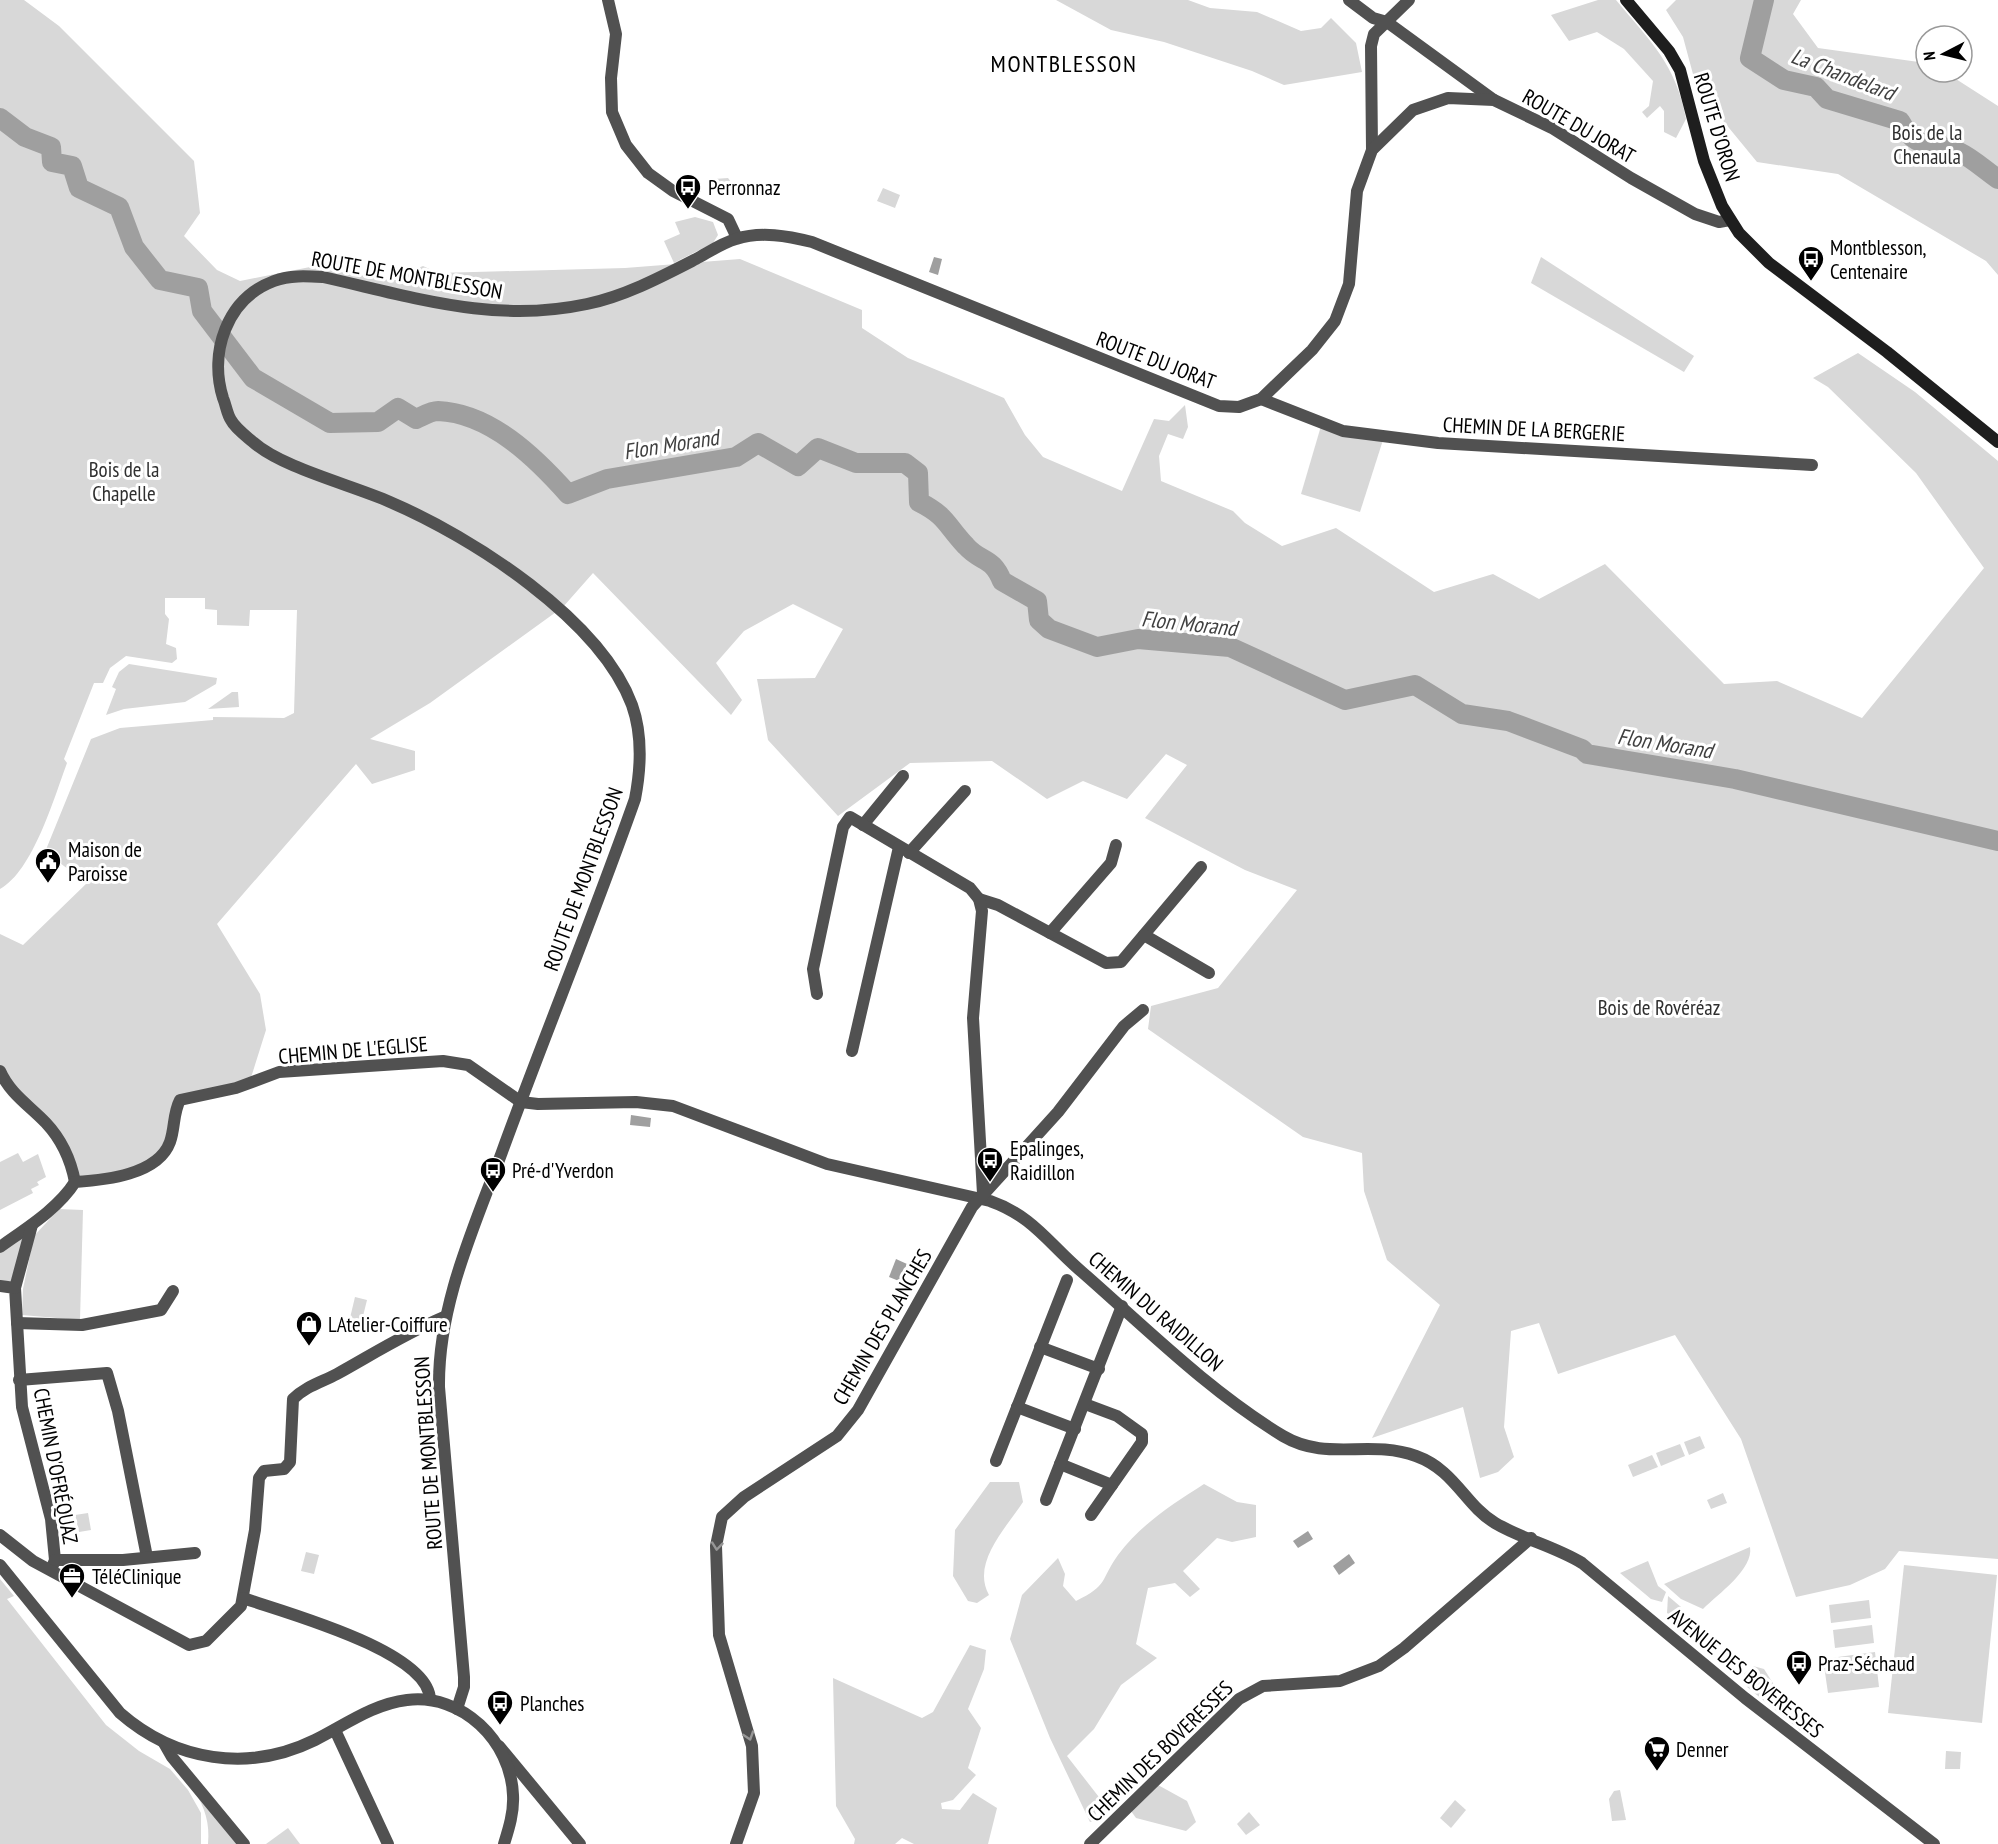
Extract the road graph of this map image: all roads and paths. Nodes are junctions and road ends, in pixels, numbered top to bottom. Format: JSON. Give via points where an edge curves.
{"nodes":[{"id":1,"x":1349,"y":0,"type":"edge"},
{"id":2,"x":1409,"y":0,"type":"edge"},
{"id":3,"x":1626,"y":0,"type":"edge"},
{"id":4,"x":612,"y":2,"type":"edge"},
{"id":5,"x":1387,"y":22,"type":"junction"},
{"id":6,"x":1494,"y":100,"type":"junction"},
{"id":7,"x":1372,"y":150,"type":"junction"},
{"id":8,"x":1730,"y":220,"type":"junction"},
{"id":9,"x":737,"y":238,"type":"junction"},
{"id":10,"x":1261,"y":399,"type":"junction"},
{"id":11,"x":1998,"y":442,"type":"edge"},
{"id":12,"x":1812,"y":465,"type":"dead end"},
{"id":13,"x":903,"y":776,"type":"dead end"},
{"id":14,"x":964,"y":791,"type":"dead end"},
{"id":15,"x":862,"y":825,"type":"junction"},
{"id":16,"x":1116,"y":845,"type":"dead end"},
{"id":17,"x":904,"y":850,"type":"junction"},
{"id":18,"x":1201,"y":867,"type":"dead end"},
{"id":19,"x":979,"y":899,"type":"junction"},
{"id":20,"x":1050,"y":933,"type":"junction"},
{"id":21,"x":1144,"y":935,"type":"junction"},
{"id":22,"x":1209,"y":973,"type":"dead end"},
{"id":23,"x":817,"y":994,"type":"dead end"},
{"id":24,"x":1143,"y":1010,"type":"dead end"},
{"id":25,"x":852,"y":1051,"type":"dead end"},
{"id":26,"x":0,"y":1071,"type":"edge"},
{"id":27,"x":521,"y":1102,"type":"junction"},
{"id":28,"x":75,"y":1182,"type":"junction"},
{"id":29,"x":981,"y":1196,"type":"junction"},
{"id":30,"x":32,"y":1225,"type":"junction"},
{"id":31,"x":0,"y":1247,"type":"edge"},
{"id":32,"x":1067,"y":1280,"type":"dead end"},
{"id":33,"x":0,"y":1286,"type":"edge"},
{"id":34,"x":15,"y":1288,"type":"junction"},
{"id":35,"x":173,"y":1291,"type":"dead end"},
{"id":36,"x":1122,"y":1306,"type":"junction"},
{"id":37,"x":444,"y":1317,"type":"junction"},
{"id":38,"x":17,"y":1323,"type":"junction"},
{"id":39,"x":1040,"y":1347,"type":"junction"},
{"id":40,"x":1099,"y":1369,"type":"junction"},
{"id":41,"x":19,"y":1380,"type":"junction"},
{"id":42,"x":1085,"y":1404,"type":"junction"},
{"id":43,"x":1017,"y":1407,"type":"junction"},
{"id":44,"x":1075,"y":1429,"type":"junction"},
{"id":45,"x":996,"y":1461,"type":"dead end"},
{"id":46,"x":1060,"y":1464,"type":"junction"},
{"id":47,"x":1112,"y":1485,"type":"junction"},
{"id":48,"x":1046,"y":1500,"type":"dead end"},
{"id":49,"x":1091,"y":1515,"type":"dead end"},
{"id":50,"x":0,"y":1535,"type":"edge"},
{"id":51,"x":1531,"y":1538,"type":"junction"},
{"id":52,"x":195,"y":1553,"type":"dead end"},
{"id":53,"x":147,"y":1557,"type":"junction"},
{"id":54,"x":0,"y":1565,"type":"edge"},
{"id":55,"x":53,"y":1565,"type":"junction"},
{"id":56,"x":243,"y":1598,"type":"junction"},
{"id":57,"x":430,"y":1700,"type":"junction"},
{"id":58,"x":457,"y":1709,"type":"junction"},
{"id":59,"x":334,"y":1730,"type":"junction"},
{"id":60,"x":164,"y":1743,"type":"junction"},
{"id":61,"x":498,"y":1745,"type":"junction"},
{"id":62,"x":244,"y":1844,"type":"edge"},
{"id":63,"x":388,"y":1844,"type":"edge"},
{"id":64,"x":504,"y":1844,"type":"edge"},
{"id":65,"x":580,"y":1844,"type":"edge"},
{"id":66,"x":736,"y":1844,"type":"edge"},
{"id":67,"x":1090,"y":1844,"type":"edge"},
{"id":68,"x":1934,"y":1844,"type":"edge"}],
"edges":[{"from":1,"to":5,"type":"street","via":[[1374,18]]},
{"from":2,"to":5,"type":"street"},
{"from":3,"to":8,"type":"main road","name":"ROUTE D'ORON","via":[[1680,70],[1704,161]]},
{"from":4,"to":9,"type":"street","via":[[616,34],[612,111],[626,145],[648,173],[673,191],[728,219]]},
{"from":5,"to":6,"type":"street"},
{"from":5,"to":7,"type":"street","via":[[1374,34],[1371,46]]},
{"from":6,"to":7,"type":"street","name":"ROUTE DU JORAT","via":[[1448,98],[1413,110]]},
{"from":6,"to":8,"type":"street","name":"ROUTE DU JORAT","via":[[1552,128],[1695,214],[1719,222]]},
{"from":7,"to":10,"type":"street","name":"ROUTE DU JORAT","via":[[1357,191],[1349,284],[1335,321],[1312,350]]},
{"from":8,"to":11,"type":"main road","name":"ROUTE D'ORON","via":[[1769,263]]},
{"from":9,"to":10,"type":"street","name":"ROUTE DU JORAT","via":[[774,235],[812,242],[1219,406],[1239,407]]},
{"from":9,"to":27,"type":"street","name":"ROUTE DE MONTBLESSON","via":[[664,275],[589,304],[532,312],[482,311],[299,275],[273,281],[245,299],[234,310],[218,353],[218,376],[230,419],[254,443],[275,458],[392,502],[507,568],[531,585],[601,652],[633,707],[641,753],[635,800]]},
{"from":10,"to":12,"type":"street","name":"CHEMIN DE LA BERGERIE","via":[[1343,431],[1438,443]]},
{"from":13,"to":15,"type":"street"},
{"from":14,"to":17,"type":"street"},
{"from":15,"to":17,"type":"street"},
{"from":15,"to":23,"type":"street","via":[[850,817],[843,827],[813,969]]},
{"from":16,"to":20,"type":"street","via":[[1111,863]]},
{"from":17,"to":19,"type":"street","via":[[959,879]]},
{"from":17,"to":25,"type":"street"},
{"from":18,"to":21,"type":"street"},
{"from":19,"to":20,"type":"street","via":[[998,904]]},
{"from":19,"to":29,"type":"street","via":[[982,911],[973,1018]]},
{"from":20,"to":21,"type":"street","via":[[1114,964],[1121,962]]},
{"from":21,"to":22,"type":"street"},
{"from":24,"to":29,"type":"street","via":[[1124,1026],[1058,1112]]},
{"from":26,"to":28,"type":"street","via":[[20,1100],[48,1125],[68,1156]]},
{"from":27,"to":28,"type":"street","name":"CHEMIN DE L'EGLISE","via":[[468,1065],[443,1061],[279,1072],[236,1088],[180,1100],[169,1145],[161,1157],[146,1168]]},
{"from":27,"to":29,"type":"street","name":"CHEMIN DU RAIDILLON","via":[[636,1102],[673,1106],[827,1164]]},
{"from":27,"to":37,"type":"street","name":"ROUTE DE MONTBLESSON"},
{"from":28,"to":30,"type":"street"},
{"from":29,"to":36,"type":"street","name":"CHEMIN DU RAIDILLON","via":[[1028,1219]]},
{"from":29,"to":66,"type":"street","name":"CHEMIN DES PLANCHES","one_way":true,"via":[[858,1410],[837,1436],[744,1497],[723,1518],[716,1546],[718,1635],[752,1746],[754,1793]]},
{"from":30,"to":31,"type":"street"},
{"from":30,"to":34,"type":"street","name":"CHEMIN D'OFRÉQUAZ"},
{"from":32,"to":39,"type":"street"},
{"from":33,"to":34,"type":"street"},
{"from":34,"to":38,"type":"street","name":"CHEMIN D'OFRÉQUAZ"},
{"from":35,"to":38,"type":"street","via":[[161,1310],[144,1315],[82,1325]]},
{"from":36,"to":40,"type":"street"},
{"from":36,"to":51,"type":"street","name":"CHEMIN DU RAIDILLON","via":[[1200,1377],[1291,1440],[1322,1450],[1381,1448],[1417,1456],[1447,1474],[1494,1522]]},
{"from":37,"to":56,"type":"street","via":[[393,1341],[293,1399],[290,1462],[284,1469],[264,1471],[259,1478]]},
{"from":37,"to":58,"type":"street","name":"ROUTE DE MONTBLESSON","via":[[439,1387],[464,1677]]},
{"from":38,"to":41,"type":"street","name":"CHEMIN D'OFRÉQUAZ"},
{"from":39,"to":40,"type":"street"},
{"from":39,"to":43,"type":"street"},
{"from":40,"to":42,"type":"street"},
{"from":41,"to":53,"type":"street","name":"CHEMIN D'OFRÉQUAZ","via":[[107,1373]]},
{"from":41,"to":55,"type":"street","name":"CHEMIN D'OFRÉQUAZ","via":[[34,1459],[51,1519]]},
{"from":42,"to":44,"type":"street"},
{"from":42,"to":47,"type":"street","via":[[1117,1416],[1143,1434],[1143,1442]]},
{"from":43,"to":44,"type":"street"},
{"from":43,"to":45,"type":"street"},
{"from":44,"to":46,"type":"street"},
{"from":46,"to":47,"type":"street"},
{"from":46,"to":48,"type":"street"},
{"from":47,"to":49,"type":"street"},
{"from":50,"to":55,"type":"street","via":[[33,1561]]},
{"from":51,"to":67,"type":"street","name":"CHEMIN DES BOVERESSES","via":[[1379,1666],[1340,1681],[1263,1686],[1239,1699]]},
{"from":51,"to":68,"type":"street","name":"AVENUE DES BOVERESSES","via":[[1582,1563],[1745,1698]]},
{"from":52,"to":53,"type":"street","name":"CHEMIN D'OFRÉQUAZ"},
{"from":53,"to":55,"type":"street","name":"CHEMIN D'OFRÉQUAZ"},
{"from":54,"to":60,"type":"street","via":[[120,1713],[142,1732]]},
{"from":55,"to":56,"type":"street","via":[[189,1645],[206,1641],[241,1606]]},
{"from":56,"to":57,"type":"street","via":[[357,1637],[385,1651],[425,1682]]},
{"from":57,"to":58,"type":"street"},
{"from":57,"to":59,"type":"street","via":[[385,1705]]},
{"from":58,"to":61,"type":"street","via":[[486,1729]]},
{"from":59,"to":60,"type":"street","via":[[290,1750],[233,1760]]},
{"from":59,"to":63,"type":"street"},
{"from":60,"to":62,"type":"street"},
{"from":61,"to":64,"type":"street","via":[[509,1769],[513,1795]]},
{"from":61,"to":65,"type":"street"}]}
